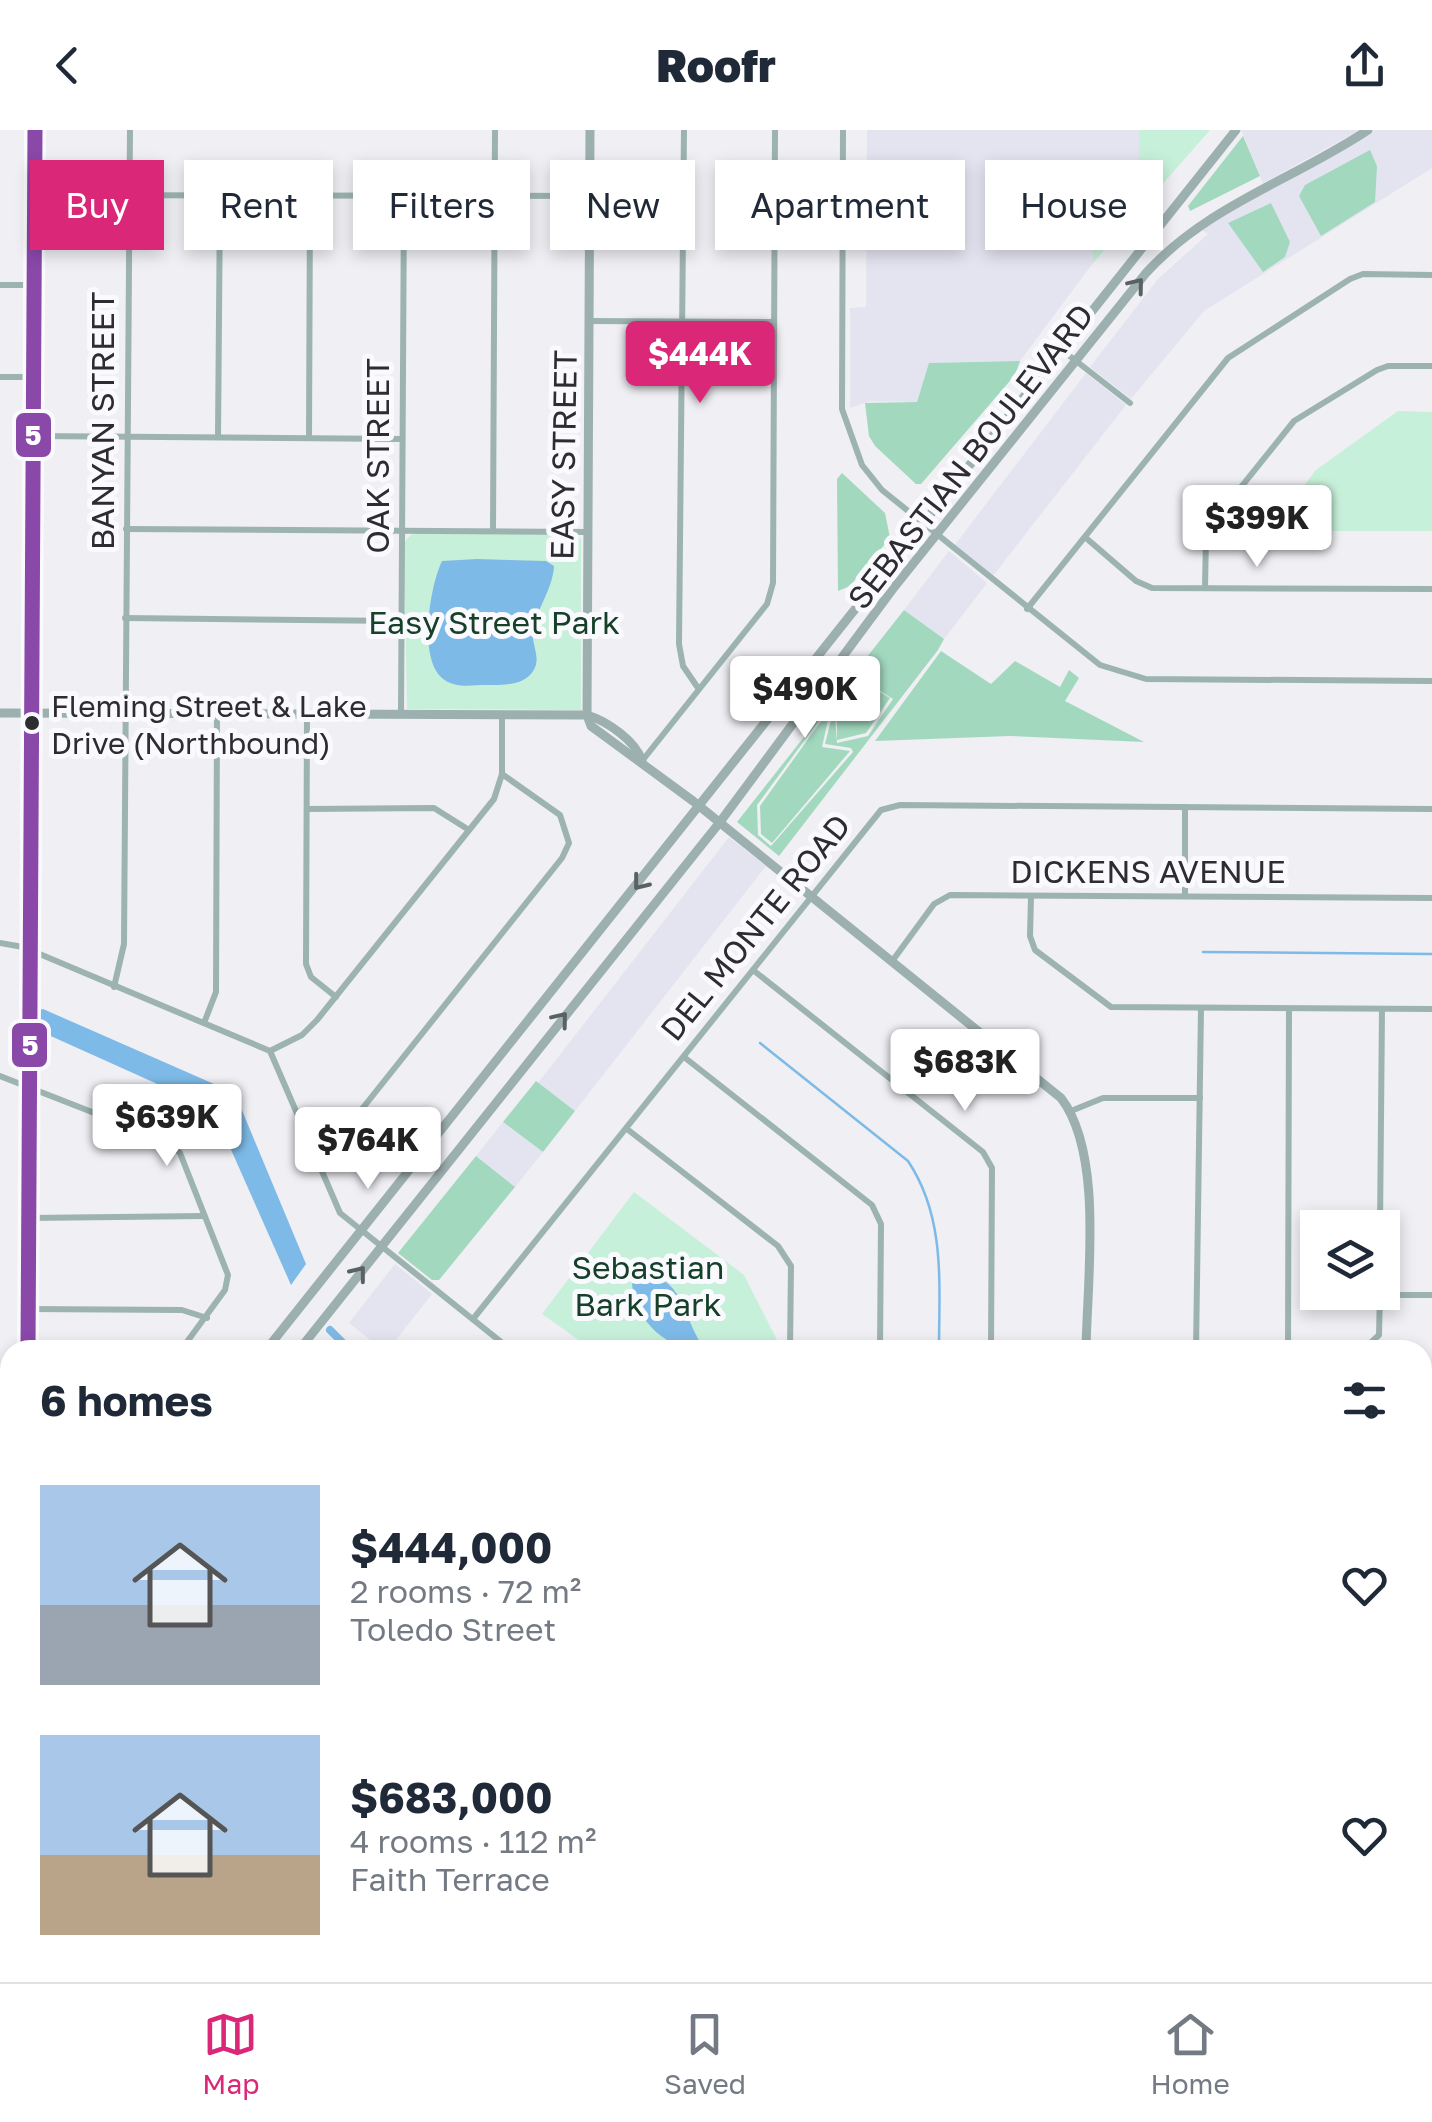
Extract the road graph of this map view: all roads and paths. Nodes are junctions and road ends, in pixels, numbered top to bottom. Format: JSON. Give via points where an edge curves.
{"nodes":[{"id":1,"x":35,"y":130,"type":"edge"},
{"id":2,"x":130,"y":130,"type":"edge"},
{"id":3,"x":495,"y":130,"type":"edge"},
{"id":4,"x":590,"y":130,"type":"edge"},
{"id":5,"x":684,"y":130,"type":"edge"},
{"id":6,"x":775,"y":130,"type":"edge"},
{"id":7,"x":843,"y":130,"type":"edge"},
{"id":8,"x":1236,"y":130,"type":"edge"},
{"id":9,"x":1368,"y":130,"type":"edge"},
{"id":10,"x":35,"y":160,"type":"edge"},
{"id":11,"x":129,"y":160,"type":"edge"},
{"id":12,"x":495,"y":160,"type":"edge"},
{"id":13,"x":590,"y":160,"type":"edge"},
{"id":14,"x":34,"y":250,"type":"edge"},
{"id":15,"x":128,"y":250,"type":"edge"},
{"id":16,"x":220,"y":250,"type":"edge"},
{"id":17,"x":310,"y":250,"type":"edge"},
{"id":18,"x":404,"y":250,"type":"edge"},
{"id":19,"x":496,"y":250,"type":"edge"},
{"id":20,"x":589,"y":250,"type":"edge"},
{"id":21,"x":1432,"y":274,"type":"edge"},
{"id":22,"x":0,"y":285,"type":"edge"},
{"id":23,"x":34,"y":285,"type":"junction"},
{"id":24,"x":589,"y":321,"type":"junction"},
{"id":25,"x":682,"y":322,"type":"junction"},
{"id":26,"x":773,"y":322,"type":"junction"},
{"id":27,"x":1062,"y":350,"type":"junction"},
{"id":28,"x":1076,"y":361,"type":"junction"},
{"id":29,"x":1432,"y":366,"type":"edge"},
{"id":30,"x":0,"y":377,"type":"edge"},
{"id":31,"x":34,"y":378,"type":"junction"},
{"id":32,"x":1130,"y":403,"type":"dead end"},
{"id":33,"x":33,"y":436,"type":"junction"},
{"id":34,"x":127,"y":437,"type":"junction"},
{"id":35,"x":218,"y":437,"type":"junction"},
{"id":36,"x":309,"y":438,"type":"junction"},
{"id":37,"x":402,"y":439,"type":"junction"},
{"id":38,"x":923,"y":525,"type":"junction"},
{"id":39,"x":126,"y":530,"type":"junction"},
{"id":40,"x":402,"y":530,"type":"junction"},
{"id":41,"x":494,"y":530,"type":"junction"},
{"id":42,"x":587,"y":532,"type":"junction"},
{"id":43,"x":936,"y":536,"type":"junction"},
{"id":44,"x":1086,"y":538,"type":"junction"},
{"id":45,"x":1205,"y":588,"type":"junction"},
{"id":46,"x":1432,"y":589,"type":"edge"},
{"id":47,"x":1028,"y":609,"type":"junction"},
{"id":48,"x":125,"y":618,"type":"junction"},
{"id":49,"x":400,"y":621,"type":"junction"},
{"id":50,"x":1432,"y":680,"type":"edge"},
{"id":51,"x":698,"y":688,"type":"junction"},
{"id":52,"x":0,"y":712,"type":"edge"},
{"id":53,"x":32,"y":713,"type":"junction"},
{"id":54,"x":126,"y":713,"type":"junction"},
{"id":55,"x":217,"y":714,"type":"junction"},
{"id":56,"x":307,"y":714,"type":"junction"},
{"id":57,"x":401,"y":714,"type":"junction"},
{"id":58,"x":502,"y":715,"type":"junction"},
{"id":59,"x":587,"y":715,"type":"junction"},
{"id":60,"x":642,"y":761,"type":"junction"},
{"id":61,"x":502,"y":774,"type":"junction"},
{"id":62,"x":700,"y":806,"type":"junction"},
{"id":63,"x":1186,"y":807,"type":"junction"},
{"id":64,"x":307,"y":809,"type":"junction"},
{"id":65,"x":1432,"y":809,"type":"edge"},
{"id":66,"x":720,"y":822,"type":"junction"},
{"id":67,"x":468,"y":830,"type":"junction"},
{"id":68,"x":812,"y":896,"type":"junction"},
{"id":69,"x":1032,"y":896,"type":"junction"},
{"id":70,"x":1186,"y":896,"type":"junction"},
{"id":71,"x":1432,"y":898,"type":"edge"},
{"id":72,"x":0,"y":943,"type":"edge"},
{"id":73,"x":31,"y":952,"type":"junction"},
{"id":74,"x":893,"y":960,"type":"junction"},
{"id":75,"x":753,"y":970,"type":"junction"},
{"id":76,"x":114,"y":987,"type":"junction"},
{"id":77,"x":336,"y":997,"type":"junction"},
{"id":78,"x":1202,"y":1008,"type":"junction"},
{"id":79,"x":1289,"y":1010,"type":"junction"},
{"id":80,"x":1382,"y":1010,"type":"junction"},
{"id":81,"x":1432,"y":1010,"type":"edge"},
{"id":82,"x":204,"y":1023,"type":"junction"},
{"id":83,"x":270,"y":1051,"type":"junction"},
{"id":84,"x":684,"y":1057,"type":"junction"},
{"id":85,"x":0,"y":1076,"type":"edge"},
{"id":86,"x":30,"y":1086,"type":"junction"},
{"id":87,"x":1200,"y":1098,"type":"junction"},
{"id":88,"x":1071,"y":1111,"type":"junction"},
{"id":89,"x":626,"y":1129,"type":"junction"},
{"id":90,"x":312,"y":1148,"type":"junction"},
{"id":91,"x":1380,"y":1210,"type":"edge"},
{"id":92,"x":204,"y":1216,"type":"junction"},
{"id":93,"x":29,"y":1218,"type":"junction"},
{"id":94,"x":360,"y":1232,"type":"junction"},
{"id":95,"x":379,"y":1247,"type":"junction"},
{"id":96,"x":1400,"y":1294,"type":"edge"},
{"id":97,"x":1432,"y":1295,"type":"edge"},
{"id":98,"x":29,"y":1309,"type":"junction"},
{"id":99,"x":1380,"y":1310,"type":"edge"},
{"id":100,"x":207,"y":1318,"type":"junction"},
{"id":101,"x":473,"y":1319,"type":"junction"},
{"id":102,"x":28,"y":1340,"type":"edge"},
{"id":103,"x":189,"y":1340,"type":"edge"},
{"id":104,"x":274,"y":1340,"type":"edge"},
{"id":105,"x":307,"y":1340,"type":"edge"},
{"id":106,"x":499,"y":1340,"type":"edge"},
{"id":107,"x":790,"y":1340,"type":"edge"},
{"id":108,"x":880,"y":1340,"type":"edge"},
{"id":109,"x":991,"y":1340,"type":"edge"},
{"id":110,"x":1086,"y":1340,"type":"edge"},
{"id":111,"x":1196,"y":1340,"type":"edge"},
{"id":112,"x":1288,"y":1340,"type":"edge"},
{"id":113,"x":1375,"y":1340,"type":"edge"}],
"edges":[{"from":1,"to":10,"type":"street"},
{"from":2,"to":11,"type":"street","name":"BANYAN STREET"},
{"from":3,"to":12,"type":"street"},
{"from":4,"to":13,"type":"street","name":"EASY STREET"},
{"from":5,"to":25,"type":"street"},
{"from":6,"to":26,"type":"street"},
{"from":7,"to":38,"type":"street","via":[[842,409],[862,466]]},
{"from":8,"to":27,"type":"street","name":"SEBASTIAN BOULEVARD"},
{"from":28,"to":9,"type":"street","name":"SEBASTIAN BOULEVARD","one_way":true,"via":[[1186,234]]},
{"from":14,"to":23,"type":"street"},
{"from":15,"to":34,"type":"street","name":"BANYAN STREET"},
{"from":16,"to":35,"type":"street"},
{"from":17,"to":36,"type":"street"},
{"from":18,"to":37,"type":"street","name":"OAK STREET"},
{"from":19,"to":41,"type":"street"},
{"from":20,"to":24,"type":"street","name":"EASY STREET"},
{"from":21,"to":44,"type":"street","via":[[1363,274],[1239,348]]},
{"from":22,"to":23,"type":"street"},
{"from":23,"to":31,"type":"street"},
{"from":24,"to":25,"type":"street"},
{"from":24,"to":42,"type":"street","name":"EASY STREET"},
{"from":25,"to":26,"type":"street"},
{"from":25,"to":51,"type":"street","via":[[679,644]]},
{"from":26,"to":51,"type":"street","via":[[773,583],[767,604]]},
{"from":27,"to":28,"type":"street"},
{"from":27,"to":38,"type":"street","name":"SEBASTIAN BOULEVARD"},
{"from":28,"to":32,"type":"street"},
{"from":28,"to":43,"type":"street","name":"SEBASTIAN BOULEVARD"},
{"from":29,"to":45,"type":"street","via":[[1388,366],[1294,422],[1206,536]]},
{"from":30,"to":31,"type":"street"},
{"from":31,"to":33,"type":"street"},
{"from":33,"to":34,"type":"street"},
{"from":33,"to":53,"type":"street"},
{"from":34,"to":35,"type":"street"},
{"from":34,"to":39,"type":"street","name":"BANYAN STREET"},
{"from":35,"to":36,"type":"street"},
{"from":36,"to":37,"type":"street"},
{"from":37,"to":40,"type":"street","name":"OAK STREET"},
{"from":38,"to":43,"type":"street"},
{"from":38,"to":62,"type":"street","name":"SEBASTIAN BOULEVARD"},
{"from":39,"to":40,"type":"street"},
{"from":39,"to":48,"type":"street","name":"BANYAN STREET"},
{"from":40,"to":41,"type":"street"},
{"from":40,"to":49,"type":"street","name":"OAK STREET"},
{"from":41,"to":42,"type":"street"},
{"from":42,"to":59,"type":"street","name":"EASY STREET"},
{"from":43,"to":47,"type":"street"},
{"from":43,"to":66,"type":"street","name":"SEBASTIAN BOULEVARD"},
{"from":44,"to":45,"type":"street","via":[[1152,588]]},
{"from":44,"to":47,"type":"street"},
{"from":45,"to":46,"type":"street"},
{"from":47,"to":50,"type":"street","via":[[1100,665],[1146,679]]},
{"from":48,"to":49,"type":"street"},
{"from":48,"to":54,"type":"street","name":"BANYAN STREET"},
{"from":49,"to":57,"type":"street","name":"OAK STREET"},
{"from":51,"to":60,"type":"street"},
{"from":52,"to":53,"type":"street"},
{"from":53,"to":54,"type":"street"},
{"from":53,"to":73,"type":"street"},
{"from":54,"to":55,"type":"street"},
{"from":54,"to":76,"type":"street","name":"BANYAN STREET","via":[[124,944]]},
{"from":55,"to":56,"type":"street"},
{"from":55,"to":82,"type":"street","via":[[216,992]]},
{"from":56,"to":57,"type":"street"},
{"from":56,"to":64,"type":"street"},
{"from":57,"to":58,"type":"street"},
{"from":58,"to":59,"type":"street"},
{"from":58,"to":61,"type":"street"},
{"from":59,"to":60,"type":"street","via":[[591,726]]},
{"from":60,"to":62,"type":"street"},
{"from":61,"to":67,"type":"street","via":[[494,799]]},
{"from":61,"to":90,"type":"street","via":[[560,814],[568,843],[562,858],[342,1133]]},
{"from":62,"to":66,"type":"street"},
{"from":62,"to":94,"type":"street","name":"SEBASTIAN BOULEVARD","one_way":true},
{"from":63,"to":65,"type":"street","name":"DEL MONTE ROAD"},
{"from":63,"to":68,"type":"street","name":"DEL MONTE ROAD","via":[[900,804],[881,810]]},
{"from":63,"to":70,"type":"street"},
{"from":64,"to":67,"type":"street","via":[[434,808]]},
{"from":64,"to":77,"type":"street","via":[[306,964]]},
{"from":66,"to":68,"type":"street"},
{"from":95,"to":66,"type":"street","name":"SEBASTIAN BOULEVARD","one_way":true},
{"from":67,"to":77,"type":"street"},
{"from":68,"to":74,"type":"street"},
{"from":68,"to":75,"type":"street","name":"DEL MONTE ROAD"},
{"from":69,"to":70,"type":"street","name":"DICKENS AVENUE"},
{"from":69,"to":74,"type":"street","name":"DICKENS AVENUE","via":[[950,896],[934,904]]},
{"from":69,"to":78,"type":"street","via":[[1035,950],[1101,1002]]},
{"from":70,"to":71,"type":"street","name":"DICKENS AVENUE"},
{"from":72,"to":73,"type":"street"},
{"from":73,"to":76,"type":"street"},
{"from":73,"to":86,"type":"street"},
{"from":74,"to":88,"type":"street","via":[[1048,1084]]},
{"from":75,"to":84,"type":"street","name":"DEL MONTE ROAD"},
{"from":75,"to":109,"type":"street","via":[[984,1152],[992,1168]]},
{"from":76,"to":82,"type":"street"},
{"from":77,"to":83,"type":"street","via":[[302,1035]]},
{"from":78,"to":79,"type":"street"},
{"from":78,"to":87,"type":"street"},
{"from":79,"to":80,"type":"street"},
{"from":79,"to":112,"type":"street"},
{"from":80,"to":81,"type":"street"},
{"from":80,"to":91,"type":"street"},
{"from":82,"to":83,"type":"street"},
{"from":83,"to":90,"type":"street"},
{"from":84,"to":89,"type":"street","name":"DEL MONTE ROAD"},
{"from":84,"to":108,"type":"street","via":[[872,1205],[881,1224]]},
{"from":85,"to":86,"type":"street"},
{"from":86,"to":92,"type":"street","via":[[166,1140],[180,1153]]},
{"from":86,"to":93,"type":"street"},
{"from":87,"to":88,"type":"street","via":[[1102,1098]]},
{"from":87,"to":111,"type":"street"},
{"from":88,"to":110,"type":"street","via":[[1088,1171]]},
{"from":89,"to":101,"type":"street","name":"DEL MONTE ROAD"},
{"from":89,"to":107,"type":"street","via":[[778,1246],[791,1266]]},
{"from":90,"to":94,"type":"street","via":[[331,1197]]},
{"from":92,"to":93,"type":"street"},
{"from":92,"to":100,"type":"street","via":[[228,1275]]},
{"from":93,"to":98,"type":"street"},
{"from":94,"to":95,"type":"street"},
{"from":94,"to":104,"type":"street","name":"SEBASTIAN BOULEVARD"},
{"from":95,"to":101,"type":"street"},
{"from":105,"to":95,"type":"street","name":"SEBASTIAN BOULEVARD","one_way":true},
{"from":96,"to":97,"type":"street"},
{"from":98,"to":100,"type":"street","via":[[182,1310]]},
{"from":98,"to":102,"type":"street"},
{"from":99,"to":113,"type":"street"},
{"from":100,"to":103,"type":"street"},
{"from":101,"to":106,"type":"street"}]}
